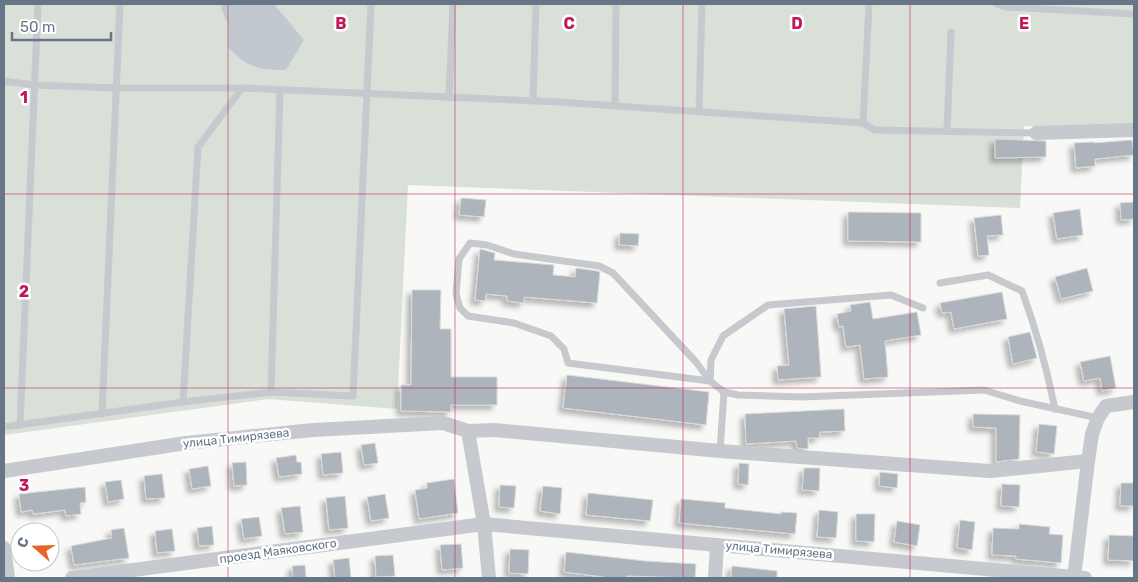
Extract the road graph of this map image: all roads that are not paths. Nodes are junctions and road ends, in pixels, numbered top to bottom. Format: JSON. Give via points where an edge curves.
{"nodes":[{"id":1,"x":38,"y":4,"type":"edge"},
{"id":2,"x":120,"y":4,"type":"edge"},
{"id":3,"x":371,"y":4,"type":"edge"},
{"id":4,"x":453,"y":4,"type":"edge"},
{"id":5,"x":536,"y":4,"type":"edge"},
{"id":6,"x":616,"y":4,"type":"edge"},
{"id":7,"x":702,"y":4,"type":"edge"},
{"id":8,"x":869,"y":4,"type":"edge"},
{"id":9,"x":997,"y":4,"type":"edge"},
{"id":10,"x":1134,"y":14,"type":"edge"},
{"id":11,"x":951,"y":32,"type":"dead end"},
{"id":12,"x":4,"y":81,"type":"edge"},
{"id":13,"x":34,"y":85,"type":"junction"},
{"id":14,"x":116,"y":88,"type":"junction"},
{"id":15,"x":242,"y":88,"type":"junction"},
{"id":16,"x":280,"y":90,"type":"junction"},
{"id":17,"x":368,"y":95,"type":"junction"},
{"id":18,"x":448,"y":98,"type":"junction"},
{"id":19,"x":533,"y":101,"type":"junction"},
{"id":20,"x":615,"y":106,"type":"junction"},
{"id":21,"x":699,"y":111,"type":"junction"},
{"id":22,"x":863,"y":123,"type":"junction"},
{"id":23,"x":1134,"y":130,"type":"edge"},
{"id":24,"x":947,"y":131,"type":"junction"},
{"id":25,"x":1036,"y":132,"type":"joint"},
{"id":26,"x":940,"y":283,"type":"dead end"},
{"id":27,"x":922,"y":308,"type":"dead end"},
{"id":28,"x":710,"y":381,"type":"junction"},
{"id":29,"x":272,"y":392,"type":"junction"},
{"id":30,"x":724,"y":392,"type":"junction"},
{"id":31,"x":183,"y":402,"type":"junction"},
{"id":32,"x":1134,"y":402,"type":"edge"},
{"id":33,"x":1055,"y":409,"type":"junction"},
{"id":34,"x":102,"y":414,"type":"junction"},
{"id":35,"x":1098,"y":418,"type":"junction"},
{"id":36,"x":20,"y":425,"type":"junction"},
{"id":37,"x":4,"y":427,"type":"edge"},
{"id":38,"x":468,"y":431,"type":"junction"},
{"id":39,"x":720,"y":451,"type":"junction"},
{"id":40,"x":1088,"y":461,"type":"junction"},
{"id":41,"x":4,"y":471,"type":"edge"},
{"id":42,"x":484,"y":524,"type":"junction"},
{"id":43,"x":717,"y":544,"type":"junction"},
{"id":44,"x":4,"y":548,"type":"edge"},
{"id":45,"x":8,"y":578,"type":"edge"},
{"id":46,"x":72,"y":578,"type":"edge"},
{"id":47,"x":489,"y":578,"type":"edge"},
{"id":48,"x":714,"y":578,"type":"edge"},
{"id":49,"x":1078,"y":578,"type":"edge"}],
"edges":[{"from":1,"to":13,"type":"lane"},
{"from":2,"to":14,"type":"lane"},
{"from":3,"to":17,"type":"lane"},
{"from":4,"to":18,"type":"lane"},
{"from":5,"to":19,"type":"lane"},
{"from":6,"to":20,"type":"lane"},
{"from":7,"to":21,"type":"lane"},
{"from":8,"to":22,"type":"lane"},
{"from":9,"to":10,"type":"lane","via":[[1005,8]]},
{"from":11,"to":24,"type":"lane"},
{"from":12,"to":13,"type":"lane"},
{"from":13,"to":14,"type":"lane"},
{"from":13,"to":36,"type":"lane"},
{"from":14,"to":15,"type":"lane"},
{"from":14,"to":34,"type":"lane"},
{"from":15,"to":16,"type":"lane"},
{"from":15,"to":31,"type":"lane","via":[[198,147]]},
{"from":16,"to":17,"type":"lane"},
{"from":16,"to":29,"type":"lane"},
{"from":17,"to":18,"type":"lane"},
{"from":17,"to":29,"type":"lane","via":[[353,396]]},
{"from":18,"to":19,"type":"lane"},
{"from":19,"to":20,"type":"lane"},
{"from":20,"to":21,"type":"lane"},
{"from":21,"to":22,"type":"lane"},
{"from":22,"to":24,"type":"lane","via":[[874,130]]},
{"from":23,"to":25,"type":"street"},
{"from":24,"to":25,"type":"lane"},
{"from":26,"to":33,"type":"lane","via":[[988,275],[1022,291]]},
{"from":27,"to":28,"type":"lane","via":[[891,295],[768,305],[723,336],[711,360]]},
{"from":28,"to":28,"type":"lane","via":[[568,363],[564,349],[551,336],[514,323],[468,316],[460,308],[456,294],[459,259],[470,243],[514,254],[599,266],[613,273]]},
{"from":28,"to":30,"type":"lane"},
{"from":29,"to":31,"type":"lane"},
{"from":30,"to":33,"type":"lane","via":[[801,397],[984,390]]},
{"from":30,"to":39,"type":"lane"},
{"from":31,"to":34,"type":"lane"},
{"from":32,"to":35,"type":"street","via":[[1106,406]]},
{"from":33,"to":35,"type":"lane"},
{"from":34,"to":36,"type":"lane"},
{"from":35,"to":40,"type":"street"},
{"from":36,"to":37,"type":"lane"},
{"from":38,"to":39,"type":"street","name":"улица Тимирязева","via":[[494,430]]},
{"from":38,"to":41,"type":"street","name":"улица Тимирязева","via":[[443,423],[312,430],[186,443]]},
{"from":38,"to":42,"type":"street"},
{"from":39,"to":40,"type":"street","name":"улица Тимирязева","via":[[990,471]]},
{"from":40,"to":49,"type":"street"},
{"from":42,"to":43,"type":"street","name":"улица Тимирязева"},
{"from":42,"to":46,"type":"street","name":"проезд Маяковского"},
{"from":42,"to":47,"type":"street"},
{"from":43,"to":48,"type":"street"},
{"from":43,"to":49,"type":"street","name":"улица Тимирязева"},
{"from":44,"to":45,"type":"street"}]}
